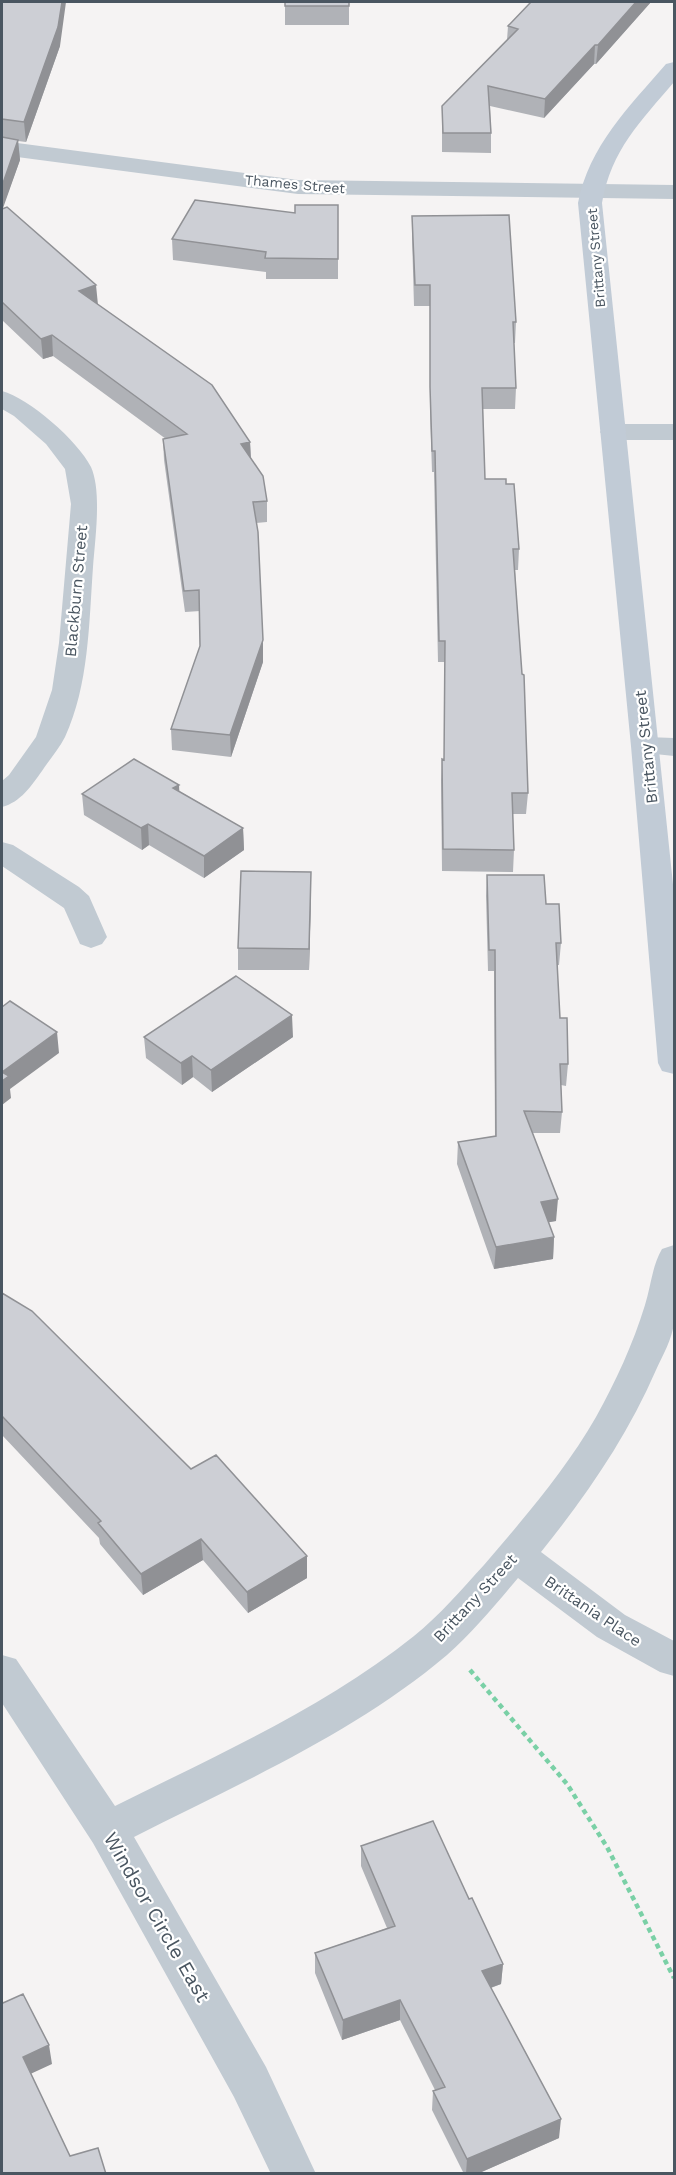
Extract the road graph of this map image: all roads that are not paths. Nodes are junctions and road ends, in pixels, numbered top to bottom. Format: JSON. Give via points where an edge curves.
{"nodes":[{"id":1,"x":675,"y":69,"type":"edge"},
{"id":2,"x":2,"y":148,"type":"edge"},
{"id":3,"x":591,"y":191,"type":"junction"},
{"id":4,"x":675,"y":192,"type":"edge"},
{"id":5,"x":2,"y":399,"type":"edge"},
{"id":6,"x":613,"y":432,"type":"junction"},
{"id":7,"x":675,"y":432,"type":"edge"},
{"id":8,"x":646,"y":746,"type":"junction"},
{"id":9,"x":675,"y":747,"type":"edge"},
{"id":10,"x":2,"y":797,"type":"edge"},
{"id":11,"x":2,"y":852,"type":"edge"},
{"id":12,"x":91,"y":937,"type":"dead end"},
{"id":13,"x":675,"y":1064,"type":"edge"},
{"id":14,"x":675,"y":1258,"type":"edge"},
{"id":15,"x":516,"y":1556,"type":"junction"},
{"id":16,"x":675,"y":1660,"type":"edge"},
{"id":17,"x":2,"y":1671,"type":"edge"},
{"id":18,"x":108,"y":1830,"type":"junction"},
{"id":19,"x":294,"y":2174,"type":"edge"}],
"edges":[{"from":1,"to":3,"type":"street","name":"Brittany Street","via":[[609,148]]},
{"from":2,"to":3,"type":"street","name":"Thames Street","via":[[298,187]]},
{"from":3,"to":4,"type":"street","name":"Brittany Street"},
{"from":3,"to":6,"type":"street","name":"Brittany Street"},
{"from":5,"to":10,"type":"street","name":"Blackburn Street","via":[[23,411],[55,439],[78,468],[84,504],[66,690],[50,738],[19,782]]},
{"from":6,"to":7,"type":"street"},
{"from":6,"to":8,"type":"street","name":"Brittany Street"},
{"from":8,"to":9,"type":"street"},
{"from":8,"to":13,"type":"street","name":"Brittany Street"},
{"from":11,"to":12,"type":"street","via":[[68,894],[82,911]]},
{"from":14,"to":15,"type":"street","name":"Brittany Street","via":[[668,1294],[627,1396],[577,1479]]},
{"from":15,"to":16,"type":"street","name":"Brittania Place","via":[[610,1626]]},
{"from":15,"to":18,"type":"street","name":"Brittany Street","via":[[441,1637],[386,1678],[321,1719]]},
{"from":17,"to":18,"type":"street","name":"Windsor Circle East"},
{"from":18,"to":19,"type":"street","name":"Windsor Circle East","via":[[244,2073]]}]}
